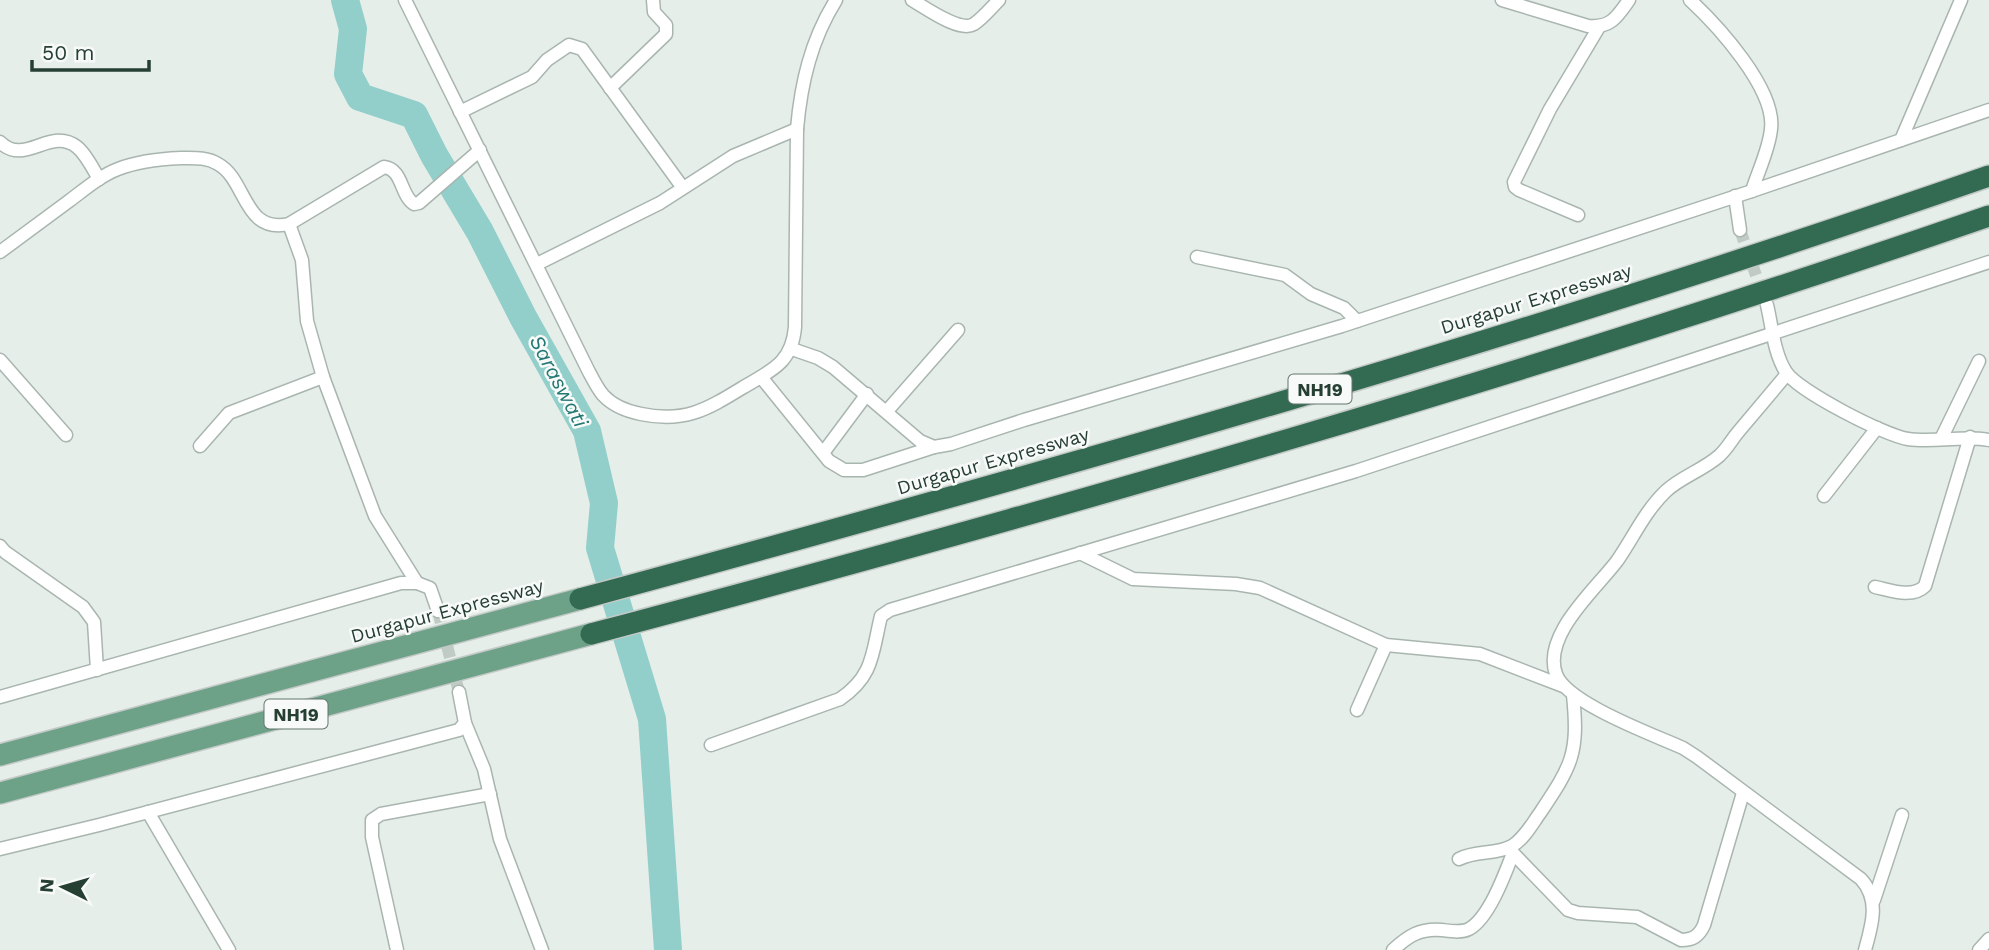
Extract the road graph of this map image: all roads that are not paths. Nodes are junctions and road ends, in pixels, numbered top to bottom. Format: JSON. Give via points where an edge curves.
{"nodes":[{"id":1,"x":405,"y":0,"type":"edge"},
{"id":2,"x":653,"y":0,"type":"edge"},
{"id":3,"x":836,"y":0,"type":"edge"},
{"id":4,"x":912,"y":0,"type":"edge"},
{"id":5,"x":999,"y":0,"type":"edge"},
{"id":6,"x":1502,"y":0,"type":"edge"},
{"id":7,"x":1629,"y":0,"type":"edge"},
{"id":8,"x":1689,"y":0,"type":"edge"},
{"id":9,"x":1961,"y":0,"type":"edge"},
{"id":10,"x":1599,"y":27,"type":"junction"},
{"id":11,"x":610,"y":88,"type":"junction"},
{"id":12,"x":1989,"y":110,"type":"edge"},
{"id":13,"x":460,"y":112,"type":"junction"},
{"id":14,"x":797,"y":129,"type":"junction"},
{"id":15,"x":1901,"y":140,"type":"junction"},
{"id":16,"x":0,"y":142,"type":"edge"},
{"id":17,"x":476,"y":153,"type":"junction"},
{"id":18,"x":1989,"y":176,"type":"edge"},
{"id":19,"x":99,"y":179,"type":"junction"},
{"id":20,"x":683,"y":188,"type":"junction"},
{"id":21,"x":1752,"y":191,"type":"junction"},
{"id":22,"x":1735,"y":196,"type":"junction"},
{"id":23,"x":1578,"y":215,"type":"dead end"},
{"id":24,"x":1989,"y":216,"type":"edge"},
{"id":25,"x":289,"y":224,"type":"junction"},
{"id":26,"x":1740,"y":230,"type":"tunnel mouth"},
{"id":27,"x":0,"y":251,"type":"edge"},
{"id":28,"x":1198,"y":257,"type":"dead end"},
{"id":29,"x":1989,"y":262,"type":"edge"},
{"id":30,"x":537,"y":264,"type":"junction"},
{"id":31,"x":1767,"y":305,"type":"tunnel mouth"},
{"id":32,"x":1357,"y":321,"type":"junction"},
{"id":33,"x":958,"y":330,"type":"dead end"},
{"id":34,"x":1774,"y":335,"type":"junction"},
{"id":35,"x":792,"y":349,"type":"junction"},
{"id":36,"x":0,"y":360,"type":"edge"},
{"id":37,"x":1979,"y":361,"type":"dead end"},
{"id":38,"x":1787,"y":374,"type":"junction"},
{"id":39,"x":323,"y":377,"type":"junction"},
{"id":40,"x":761,"y":377,"type":"junction"},
{"id":41,"x":867,"y":394,"type":"junction"},
{"id":42,"x":887,"y":411,"type":"junction"},
{"id":43,"x":1877,"y":428,"type":"junction"},
{"id":44,"x":66,"y":435,"type":"dead end"},
{"id":45,"x":1970,"y":437,"type":"junction"},
{"id":46,"x":1941,"y":439,"type":"junction"},
{"id":47,"x":1989,"y":440,"type":"edge"},
{"id":48,"x":200,"y":446,"type":"dead end"},
{"id":49,"x":934,"y":447,"type":"junction"},
{"id":50,"x":823,"y":453,"type":"junction"},
{"id":51,"x":1824,"y":496,"type":"dead end"},
{"id":52,"x":0,"y":546,"type":"edge"},
{"id":53,"x":1080,"y":553,"type":"junction"},
{"id":54,"x":417,"y":583,"type":"junction"},
{"id":55,"x":1875,"y":587,"type":"dead end"},
{"id":56,"x":580,"y":599,"type":"joint"},
{"id":57,"x":438,"y":611,"type":"tunnel mouth"},
{"id":58,"x":591,"y":634,"type":"joint"},
{"id":59,"x":1387,"y":645,"type":"junction"},
{"id":60,"x":97,"y":670,"type":"junction"},
{"id":61,"x":1568,"y":691,"type":"junction"},
{"id":62,"x":459,"y":692,"type":"tunnel mouth"},
{"id":63,"x":0,"y":697,"type":"edge"},
{"id":64,"x":1357,"y":710,"type":"dead end"},
{"id":65,"x":465,"y":723,"type":"junction"},
{"id":66,"x":710,"y":745,"type":"dead end"},
{"id":67,"x":0,"y":755,"type":"edge"},
{"id":68,"x":0,"y":793,"type":"edge"},
{"id":69,"x":490,"y":793,"type":"junction"},
{"id":70,"x":1743,"y":793,"type":"junction"},
{"id":71,"x":148,"y":812,"type":"junction"},
{"id":72,"x":1902,"y":815,"type":"dead end"},
{"id":73,"x":0,"y":849,"type":"edge"},
{"id":74,"x":1511,"y":851,"type":"junction"},
{"id":75,"x":1459,"y":859,"type":"dead end"},
{"id":76,"x":1874,"y":901,"type":"junction"},
{"id":77,"x":1989,"y":939,"type":"edge"},
{"id":78,"x":229,"y":950,"type":"edge"},
{"id":79,"x":397,"y":950,"type":"edge"},
{"id":80,"x":542,"y":950,"type":"edge"},
{"id":81,"x":1393,"y":950,"type":"edge"},
{"id":82,"x":1866,"y":950,"type":"edge"},
{"id":83,"x":1979,"y":950,"type":"edge"}],
"edges":[{"from":1,"to":13,"type":"street"},
{"from":2,"to":11,"type":"street","via":[[666,34]]},
{"from":3,"to":14,"type":"street","via":[[810,53]]},
{"from":4,"to":5,"type":"street","via":[[966,27]]},
{"from":6,"to":10,"type":"street"},
{"from":7,"to":10,"type":"street","via":[[1614,22]]},
{"from":8,"to":21,"type":"street","via":[[1732,45],[1770,113],[1771,130]]},
{"from":9,"to":15,"type":"street"},
{"from":10,"to":23,"type":"street","via":[[1550,109],[1514,182],[1520,190]]},
{"from":11,"to":13,"type":"street","via":[[582,49],[569,44],[532,77]]},
{"from":11,"to":20,"type":"street"},
{"from":12,"to":15,"type":"street"},
{"from":13,"to":17,"type":"street"},
{"from":14,"to":20,"type":"street","via":[[733,156]]},
{"from":14,"to":35,"type":"street"},
{"from":15,"to":21,"type":"street"},
{"from":16,"to":19,"type":"street","via":[[15,152],[50,142],[72,144]]},
{"from":17,"to":25,"type":"street","via":[[414,204],[396,173],[384,167]]},
{"from":17,"to":30,"type":"street"},
{"from":18,"to":56,"type":"highway","name":"Durgapur Expressway","number":"NH19","via":[[1595,306],[1371,374],[886,517]]},
{"from":19,"to":25,"type":"street","via":[[147,161],[210,159],[233,177],[259,219]]},
{"from":19,"to":27,"type":"street"},
{"from":20,"to":30,"type":"street"},
{"from":21,"to":22,"type":"street"},
{"from":22,"to":26,"type":"street"},
{"from":22,"to":32,"type":"street"},
{"from":24,"to":58,"type":"highway","number":"NH19","via":[[1572,354],[897,553]]},
{"from":25,"to":39,"type":"street","via":[[302,260],[307,321]]},
{"from":28,"to":32,"type":"street","via":[[1285,275],[1345,308]]},
{"from":29,"to":34,"type":"street"},
{"from":30,"to":40,"type":"street","via":[[589,372],[614,405],[661,418],[689,416]]},
{"from":31,"to":34,"type":"street"},
{"from":32,"to":49,"type":"street"},
{"from":33,"to":42,"type":"street"},
{"from":34,"to":38,"type":"street"},
{"from":34,"to":53,"type":"street","via":[[1356,471]]},
{"from":35,"to":40,"type":"street","via":[[778,367]]},
{"from":35,"to":41,"type":"street","via":[[826,362]]},
{"from":36,"to":44,"type":"street"},
{"from":37,"to":46,"type":"street"},
{"from":38,"to":43,"type":"street"},
{"from":38,"to":61,"type":"street","via":[[1719,456],[1677,482],[1656,502],[1573,614],[1554,662]]},
{"from":39,"to":48,"type":"street","via":[[229,413]]},
{"from":39,"to":54,"type":"street","via":[[375,516]]},
{"from":40,"to":50,"type":"street"},
{"from":41,"to":42,"type":"street"},
{"from":41,"to":50,"type":"street"},
{"from":42,"to":49,"type":"street","via":[[908,432]]},
{"from":43,"to":46,"type":"street","via":[[1905,439]]},
{"from":43,"to":51,"type":"street"},
{"from":45,"to":46,"type":"street"},
{"from":45,"to":47,"type":"street"},
{"from":45,"to":55,"type":"street","via":[[1925,586],[1912,593]]},
{"from":49,"to":50,"type":"street","via":[[863,470],[836,466]]},
{"from":52,"to":60,"type":"street","via":[[83,607],[94,622]]},
{"from":53,"to":59,"type":"street","via":[[1133,579],[1260,588]]},
{"from":53,"to":66,"type":"street","via":[[890,610],[881,616],[869,668],[853,690],[840,699]]},
{"from":54,"to":57,"type":"street","via":[[430,588]]},
{"from":54,"to":60,"type":"street","via":[[401,583]]},
{"from":56,"to":67,"type":"main road","name":"Durgapur Expressway","number":"NH19"},
{"from":58,"to":68,"type":"main road","number":"NH19"},
{"from":59,"to":61,"type":"street","via":[[1480,654]]},
{"from":59,"to":64,"type":"street"},
{"from":60,"to":63,"type":"street"},
{"from":61,"to":70,"type":"street","via":[[1683,748]]},
{"from":61,"to":74,"type":"street","via":[[1575,734],[1569,766]]},
{"from":62,"to":65,"type":"street"},
{"from":65,"to":69,"type":"street"},
{"from":65,"to":71,"type":"street","via":[[459,730]]},
{"from":69,"to":79,"type":"street","via":[[381,814],[372,820]]},
{"from":69,"to":80,"type":"street","via":[[500,839]]},
{"from":70,"to":74,"type":"street","via":[[1704,925],[1688,940],[1637,918],[1568,910]]},
{"from":70,"to":76,"type":"street","via":[[1861,879]]},
{"from":71,"to":73,"type":"street"},
{"from":71,"to":78,"type":"street"},
{"from":72,"to":76,"type":"street"},
{"from":74,"to":75,"type":"street","via":[[1478,852]]},
{"from":74,"to":81,"type":"street","via":[[1494,895],[1469,929],[1415,932]]},
{"from":76,"to":82,"type":"street"},
{"from":77,"to":83,"type":"street"}]}
